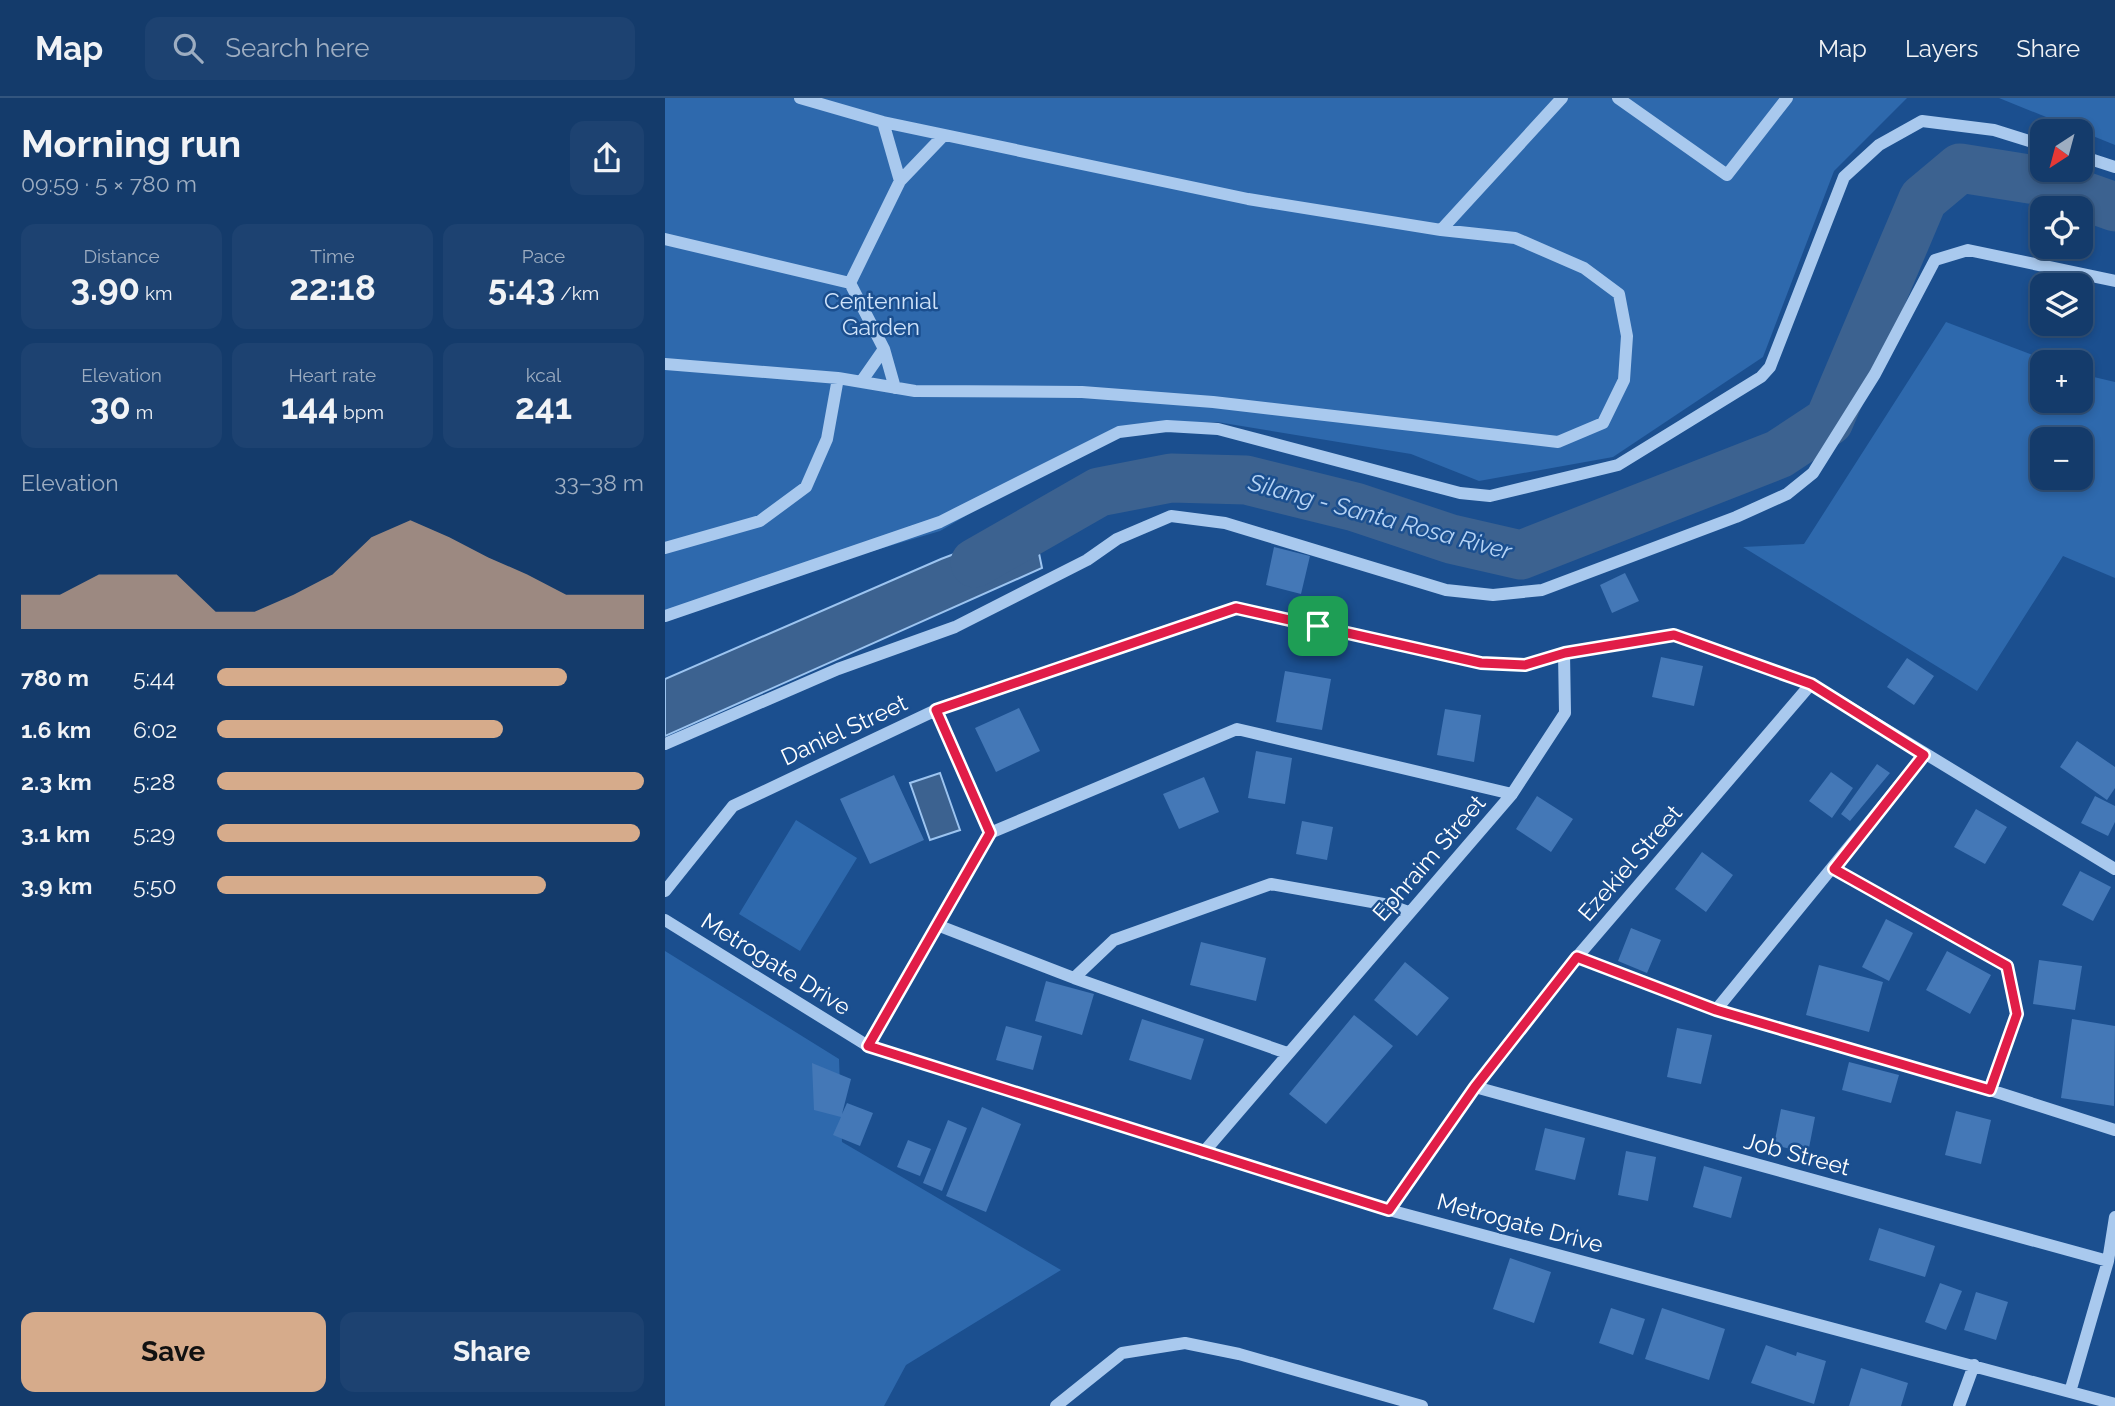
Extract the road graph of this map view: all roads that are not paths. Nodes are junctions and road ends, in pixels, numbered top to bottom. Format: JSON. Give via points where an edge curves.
{"nodes":[{"id":1,"x":800,"y":98,"type":"edge"},
{"id":2,"x":1562,"y":98,"type":"edge"},
{"id":3,"x":1618,"y":98,"type":"edge"},
{"id":4,"x":1787,"y":98,"type":"edge"},
{"id":5,"x":883,"y":122,"type":"junction"},
{"id":6,"x":944,"y":135,"type":"junction"},
{"id":7,"x":2030,"y":142,"type":"edge"},
{"id":8,"x":2093,"y":160,"type":"edge"},
{"id":9,"x":2115,"y":167,"type":"edge"},
{"id":10,"x":900,"y":181,"type":"junction"},
{"id":11,"x":1441,"y":230,"type":"junction"},
{"id":12,"x":665,"y":239,"type":"edge"},
{"id":13,"x":2115,"y":281,"type":"edge"},
{"id":14,"x":850,"y":283,"type":"junction"},
{"id":15,"x":884,"y":349,"type":"junction"},
{"id":16,"x":665,"y":364,"type":"edge"},
{"id":17,"x":838,"y":378,"type":"junction"},
{"id":18,"x":861,"y":382,"type":"junction"},
{"id":19,"x":895,"y":388,"type":"junction"},
{"id":20,"x":665,"y":548,"type":"edge"},
{"id":21,"x":665,"y":616,"type":"edge"},
{"id":22,"x":1565,"y":653,"type":"junction"},
{"id":23,"x":1811,"y":684,"type":"junction"},
{"id":24,"x":936,"y":710,"type":"junction"},
{"id":25,"x":665,"y":744,"type":"edge"},
{"id":26,"x":1924,"y":755,"type":"junction"},
{"id":27,"x":1512,"y":794,"type":"junction"},
{"id":28,"x":990,"y":833,"type":"junction"},
{"id":29,"x":1834,"y":869,"type":"junction"},
{"id":30,"x":2115,"y":869,"type":"edge"},
{"id":31,"x":665,"y":891,"type":"edge"},
{"id":32,"x":1408,"y":912,"type":"junction"},
{"id":33,"x":665,"y":920,"type":"edge"},
{"id":34,"x":937,"y":925,"type":"junction"},
{"id":35,"x":1577,"y":957,"type":"junction"},
{"id":36,"x":1074,"y":978,"type":"junction"},
{"id":37,"x":1716,"y":1010,"type":"junction"},
{"id":38,"x":868,"y":1046,"type":"junction"},
{"id":39,"x":1287,"y":1053,"type":"junction"},
{"id":40,"x":1475,"y":1087,"type":"junction"},
{"id":41,"x":1990,"y":1090,"type":"junction"},
{"id":42,"x":2115,"y":1130,"type":"edge"},
{"id":43,"x":1203,"y":1153,"type":"junction"},
{"id":44,"x":1389,"y":1210,"type":"junction"},
{"id":45,"x":2115,"y":1217,"type":"edge"},
{"id":46,"x":2109,"y":1261,"type":"junction"},
{"id":47,"x":1974,"y":1365,"type":"junction"},
{"id":48,"x":2070,"y":1392,"type":"junction"},
{"id":49,"x":2115,"y":1404,"type":"edge"},
{"id":50,"x":1056,"y":1406,"type":"edge"},
{"id":51,"x":1422,"y":1406,"type":"edge"},
{"id":52,"x":1959,"y":1406,"type":"edge"}],
"edges":[{"from":1,"to":5,"type":"street"},
{"from":2,"to":11,"type":"street"},
{"from":3,"to":4,"type":"street","via":[[1727,175]]},
{"from":5,"to":6,"type":"street"},
{"from":5,"to":10,"type":"street"},
{"from":6,"to":10,"type":"street"},
{"from":6,"to":11,"type":"street","via":[[1248,199]]},
{"from":7,"to":21,"type":"street","via":[[1994,131],[1922,121],[1879,145],[1844,177],[1770,367],[1761,377],[1618,465],[1490,495],[1460,493],[1218,429],[1167,426],[1119,432],[940,522]]},
{"from":8,"to":9,"type":"street"},
{"from":10,"to":14,"type":"street"},
{"from":11,"to":19,"type":"street","via":[[1524,240],[1584,268],[1619,293],[1627,336],[1624,380],[1603,423],[1558,442],[1213,402],[1082,392]]},
{"from":12,"to":14,"type":"street"},
{"from":13,"to":25,"type":"street","via":[[1968,250],[1935,260],[1875,374],[1813,473],[1787,494],[1736,517],[1542,590],[1493,595],[1446,590],[1225,523],[1171,516],[1117,539],[1087,560],[955,627],[838,669]]},
{"from":14,"to":15,"type":"street"},
{"from":15,"to":18,"type":"street"},
{"from":15,"to":19,"type":"street"},
{"from":16,"to":17,"type":"street"},
{"from":17,"to":18,"type":"street"},
{"from":17,"to":20,"type":"street","via":[[827,439],[806,487],[760,521]]},
{"from":18,"to":19,"type":"street"},
{"from":22,"to":23,"type":"street","via":[[1674,635]]},
{"from":22,"to":24,"type":"street","name":"Daniel Street","via":[[1525,665],[1481,663],[1236,608]]},
{"from":22,"to":27,"type":"street","name":"Ephraim Street","via":[[1565,713]]},
{"from":23,"to":26,"type":"street"},
{"from":23,"to":35,"type":"street","name":"Ezekiel Street"},
{"from":24,"to":28,"type":"street"},
{"from":24,"to":31,"type":"street","name":"Daniel Street","via":[[733,806]]},
{"from":26,"to":29,"type":"street"},
{"from":26,"to":30,"type":"street"},
{"from":27,"to":28,"type":"street","via":[[1237,729]]},
{"from":27,"to":32,"type":"street","name":"Ephraim Street"},
{"from":28,"to":34,"type":"street"},
{"from":29,"to":37,"type":"street"},
{"from":29,"to":41,"type":"street","via":[[2007,966],[2017,1014]]},
{"from":32,"to":36,"type":"street","via":[[1271,884],[1114,940]]},
{"from":32,"to":39,"type":"street","name":"Ephraim Street"},
{"from":33,"to":38,"type":"street","name":"Metrogate Drive"},
{"from":34,"to":36,"type":"street"},
{"from":34,"to":38,"type":"street"},
{"from":35,"to":37,"type":"street"},
{"from":35,"to":40,"type":"street","name":"Ezekiel Street"},
{"from":36,"to":39,"type":"street"},
{"from":37,"to":41,"type":"street"},
{"from":38,"to":43,"type":"street","name":"Metrogate Drive"},
{"from":39,"to":43,"type":"street","name":"Ephraim Street"},
{"from":40,"to":44,"type":"street","name":"Ezekiel Street"},
{"from":40,"to":46,"type":"street","name":"Job Street"},
{"from":41,"to":42,"type":"street"},
{"from":43,"to":44,"type":"street","name":"Metrogate Drive"},
{"from":44,"to":47,"type":"street","name":"Metrogate Drive"},
{"from":45,"to":46,"type":"street"},
{"from":46,"to":48,"type":"street"},
{"from":47,"to":48,"type":"street","name":"Metrogate Drive"},
{"from":47,"to":52,"type":"street"},
{"from":48,"to":49,"type":"street","name":"Metrogate Drive"},
{"from":50,"to":51,"type":"street","via":[[1122,1353],[1185,1343]]}]}
